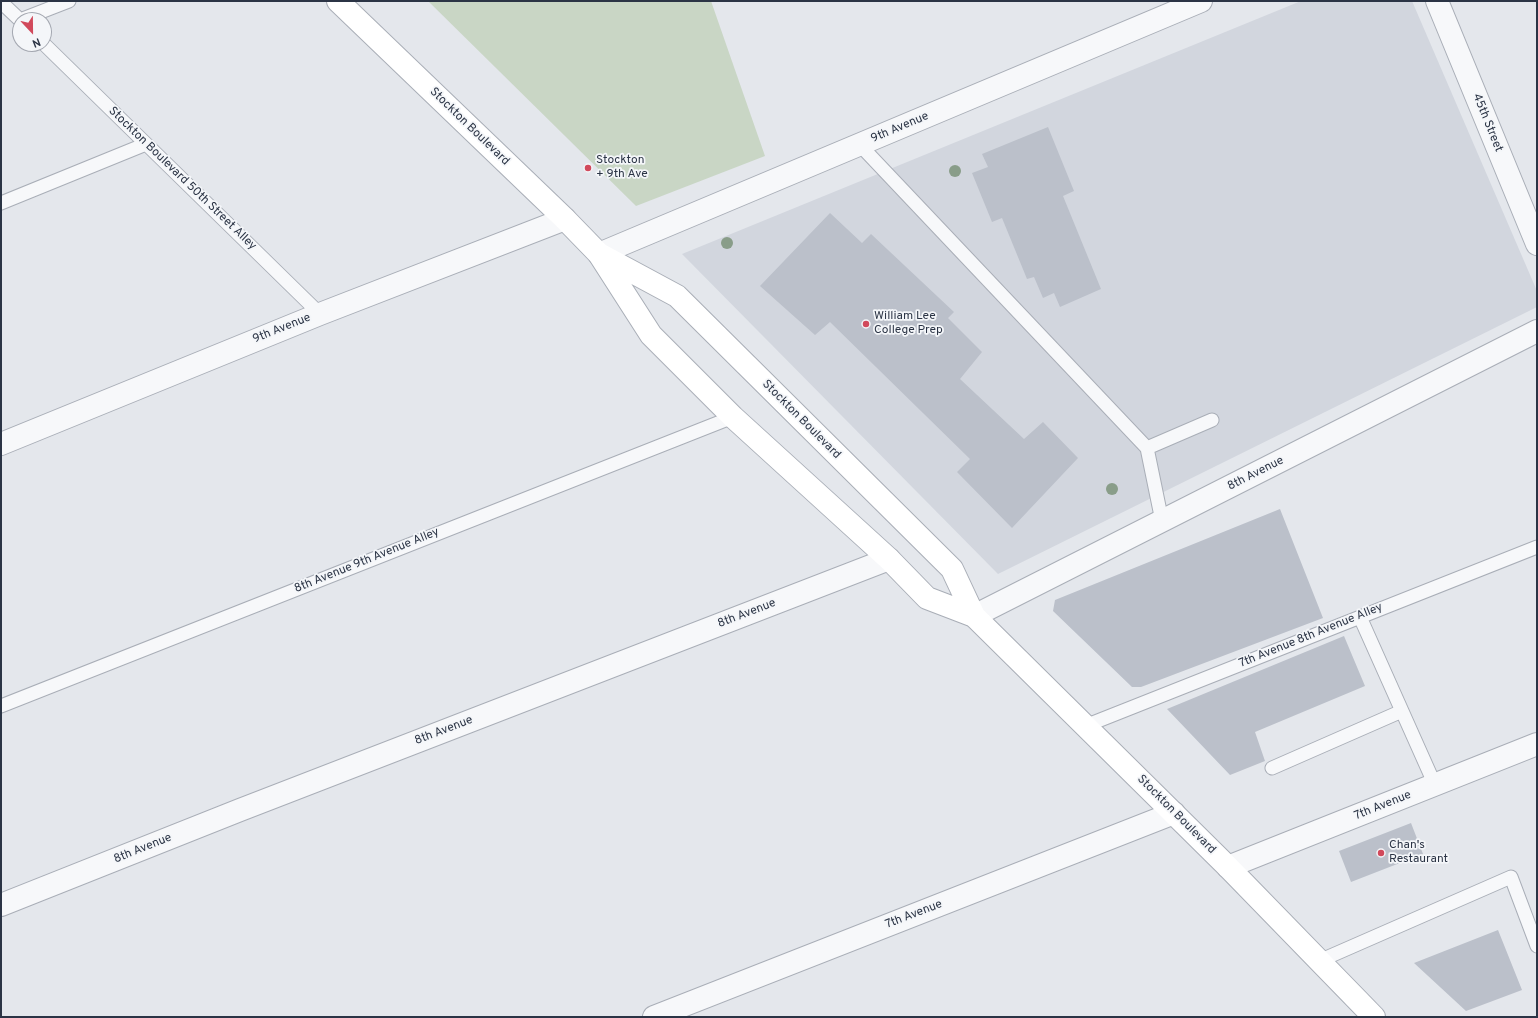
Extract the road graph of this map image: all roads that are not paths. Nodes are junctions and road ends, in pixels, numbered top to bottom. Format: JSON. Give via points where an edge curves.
{"nodes":[{"id":1,"x":69,"y":1,"type":"edge"},
{"id":2,"x":338,"y":1,"type":"edge"},
{"id":3,"x":1201,"y":1,"type":"edge"},
{"id":4,"x":1437,"y":1,"type":"edge"},
{"id":5,"x":1,"y":2,"type":"edge"},
{"id":6,"x":12,"y":12,"type":"edge"},
{"id":7,"x":41,"y":12,"type":"edge"},
{"id":8,"x":52,"y":52,"type":"edge"},
{"id":9,"x":146,"y":144,"type":"junction"},
{"id":10,"x":860,"y":145,"type":"junction"},
{"id":11,"x":1,"y":203,"type":"edge"},
{"id":12,"x":565,"y":219,"type":"junction"},
{"id":13,"x":1537,"y":244,"type":"edge"},
{"id":14,"x":599,"y":254,"type":"junction"},
{"id":15,"x":320,"y":314,"type":"junction"},
{"id":16,"x":1537,"y":331,"type":"edge"},
{"id":17,"x":733,"y":417,"type":"junction"},
{"id":18,"x":1212,"y":420,"type":"dead end"},
{"id":19,"x":1,"y":444,"type":"edge"},
{"id":20,"x":1147,"y":448,"type":"junction"},
{"id":21,"x":1162,"y":521,"type":"junction"},
{"id":22,"x":1537,"y":547,"type":"edge"},
{"id":23,"x":889,"y":558,"type":"junction"},
{"id":24,"x":974,"y":616,"type":"junction"},
{"id":25,"x":1360,"y":617,"type":"junction"},
{"id":26,"x":1,"y":706,"type":"edge"},
{"id":27,"x":1402,"y":711,"type":"junction"},
{"id":28,"x":1085,"y":726,"type":"junction"},
{"id":29,"x":1537,"y":744,"type":"edge"},
{"id":30,"x":1272,"y":768,"type":"dead end"},
{"id":31,"x":1436,"y":785,"type":"junction"},
{"id":32,"x":1174,"y":813,"type":"junction"},
{"id":33,"x":1228,"y":867,"type":"junction"},
{"id":34,"x":1,"y":906,"type":"edge"},
{"id":35,"x":1537,"y":946,"type":"edge"},
{"id":36,"x":1320,"y":961,"type":"junction"},
{"id":37,"x":654,"y":1017,"type":"edge"},
{"id":38,"x":1374,"y":1017,"type":"edge"}],
"edges":[{"from":1,"to":7,"type":"lane"},
{"from":2,"to":12,"type":"main road","name":"Stockton Boulevard"},
{"from":3,"to":10,"type":"street","name":"9th Avenue"},
{"from":4,"to":13,"type":"street","name":"45th Street"},
{"from":5,"to":6,"type":"lane"},
{"from":8,"to":9,"type":"lane","name":"Stockton Boulevard 50th Street Alley"},
{"from":9,"to":11,"type":"lane"},
{"from":9,"to":15,"type":"lane","name":"Stockton Boulevard 50th Street Alley"},
{"from":10,"to":14,"type":"street","name":"9th Avenue"},
{"from":10,"to":20,"type":"lane"},
{"from":12,"to":14,"type":"main road","name":"Stockton Boulevard"},
{"from":12,"to":15,"type":"street","name":"9th Avenue"},
{"from":14,"to":17,"type":"main road","name":"Stockton Boulevard","via":[[651,335]]},
{"from":14,"to":24,"type":"main road","name":"Stockton Boulevard","via":[[677,296],[952,569]]},
{"from":15,"to":19,"type":"street","name":"9th Avenue"},
{"from":16,"to":21,"type":"street","name":"8th Avenue"},
{"from":17,"to":23,"type":"main road","name":"Stockton Boulevard"},
{"from":17,"to":26,"type":"lane","name":"8th Avenue 9th Avenue Alley"},
{"from":18,"to":20,"type":"lane"},
{"from":20,"to":21,"type":"lane"},
{"from":21,"to":24,"type":"street","name":"8th Avenue"},
{"from":22,"to":25,"type":"lane","name":"7th Avenue 8th Avenue Alley"},
{"from":23,"to":24,"type":"main road","name":"Stockton Boulevard","via":[[927,598]]},
{"from":23,"to":34,"type":"street","name":"8th Avenue","via":[[276,796]]},
{"from":24,"to":28,"type":"main road","name":"Stockton Boulevard"},
{"from":25,"to":27,"type":"lane"},
{"from":25,"to":28,"type":"lane","name":"7th Avenue 8th Avenue Alley"},
{"from":27,"to":30,"type":"lane"},
{"from":27,"to":31,"type":"lane"},
{"from":28,"to":32,"type":"main road","name":"Stockton Boulevard"},
{"from":29,"to":31,"type":"street","name":"7th Avenue"},
{"from":31,"to":33,"type":"street","name":"7th Avenue"},
{"from":32,"to":33,"type":"main road","name":"Stockton Boulevard"},
{"from":32,"to":37,"type":"street","name":"7th Avenue"},
{"from":33,"to":36,"type":"main road","name":"Stockton Boulevard"},
{"from":35,"to":36,"type":"lane","via":[[1511,877]]},
{"from":36,"to":38,"type":"main road","name":"Stockton Boulevard"}]}
